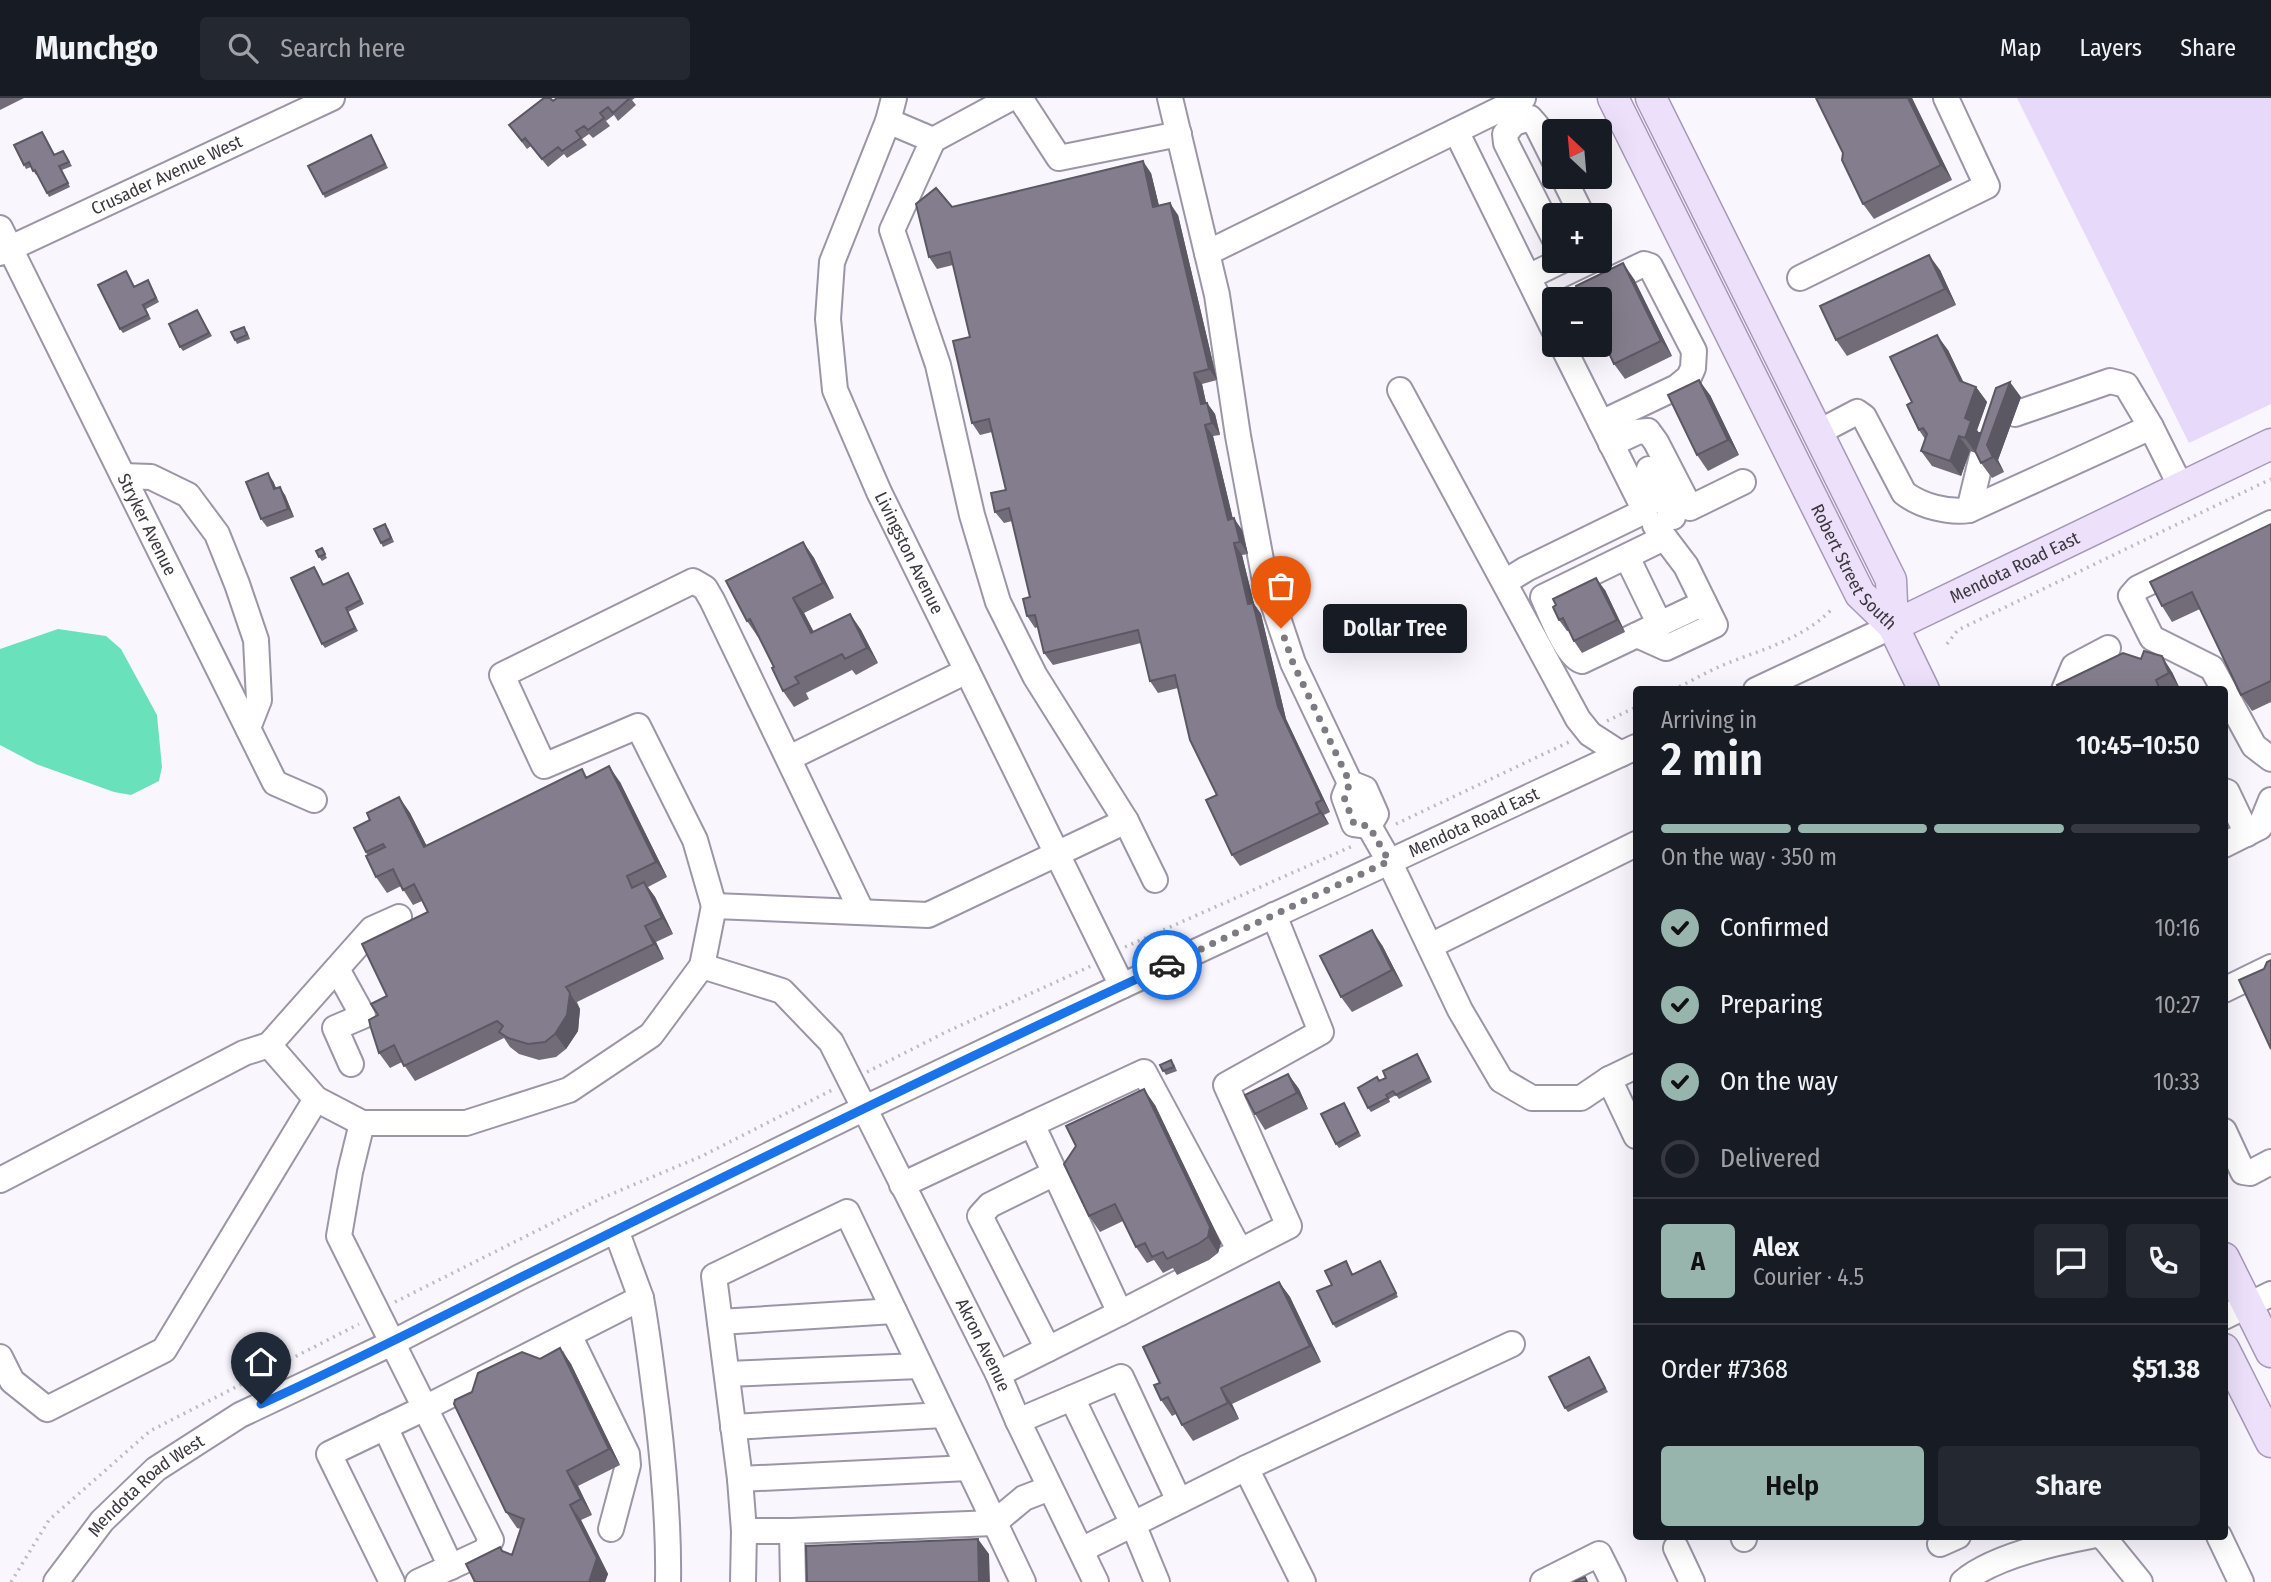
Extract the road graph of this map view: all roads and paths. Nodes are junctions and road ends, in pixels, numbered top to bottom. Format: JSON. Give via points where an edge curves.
{"nodes":[{"id":1,"x":332,"y":98,"type":"edge"},
{"id":2,"x":1011,"y":98,"type":"edge"},
{"id":3,"x":1020,"y":98,"type":"edge"},
{"id":4,"x":1170,"y":98,"type":"edge"},
{"id":5,"x":1523,"y":98,"type":"edge"},
{"id":6,"x":1613,"y":98,"type":"edge"},
{"id":7,"x":1651,"y":98,"type":"edge"},
{"id":8,"x":1946,"y":98,"type":"edge"},
{"id":9,"x":891,"y":109,"type":"edge"},
{"id":10,"x":1456,"y":131,"type":"junction"},
{"id":11,"x":1178,"y":134,"type":"junction"},
{"id":12,"x":1542,"y":136,"type":"edge"},
{"id":13,"x":933,"y":139,"type":"junction"},
{"id":14,"x":1515,"y":160,"type":"junction"},
{"id":15,"x":1480,"y":178,"type":"junction"},
{"id":16,"x":1542,"y":214,"type":"edge"},
{"id":17,"x":3,"y":243,"type":"edge"},
{"id":18,"x":1207,"y":253,"type":"junction"},
{"id":19,"x":1542,"y":270,"type":"edge"},
{"id":20,"x":1528,"y":277,"type":"junction"},
{"id":21,"x":1800,"y":278,"type":"dead end"},
{"id":22,"x":1597,"y":287,"type":"edge"},
{"id":23,"x":1542,"y":301,"type":"edge"},
{"id":24,"x":1570,"y":357,"type":"edge"},
{"id":25,"x":1401,"y":390,"type":"dead end"},
{"id":26,"x":2151,"y":427,"type":"junction"},
{"id":27,"x":1817,"y":433,"type":"junction"},
{"id":28,"x":2271,"y":444,"type":"edge"},
{"id":29,"x":1627,"y":445,"type":"junction"},
{"id":30,"x":123,"y":476,"type":"junction"},
{"id":31,"x":2271,"y":479,"type":"edge"},
{"id":32,"x":1743,"y":481,"type":"dead end"},
{"id":33,"x":2181,"y":487,"type":"junction"},
{"id":34,"x":1969,"y":510,"type":"junction"},
{"id":35,"x":1665,"y":520,"type":"junction"},
{"id":36,"x":2271,"y":523,"type":"edge"},
{"id":37,"x":1627,"y":557,"type":"junction"},
{"id":38,"x":1505,"y":582,"type":"junction"},
{"id":39,"x":1704,"y":603,"type":"junction"},
{"id":40,"x":1833,"y":608,"type":"dead end"},
{"id":41,"x":1660,"y":625,"type":"junction"},
{"id":42,"x":1893,"y":626,"type":"junction"},
{"id":43,"x":1637,"y":635,"type":"junction"},
{"id":44,"x":1947,"y":644,"type":"dead end"},
{"id":45,"x":2108,"y":648,"type":"dead end"},
{"id":46,"x":967,"y":671,"type":"junction"},
{"id":47,"x":1681,"y":686,"type":"edge"},
{"id":48,"x":1765,"y":686,"type":"edge"},
{"id":49,"x":1922,"y":686,"type":"edge"},
{"id":50,"x":2066,"y":686,"type":"edge"},
{"id":51,"x":2222,"y":686,"type":"edge"},
{"id":52,"x":2228,"y":697,"type":"edge"},
{"id":53,"x":1633,"y":708,"type":"edge"},
{"id":54,"x":1598,"y":726,"type":"dead end"},
{"id":55,"x":248,"y":728,"type":"junction"},
{"id":56,"x":1578,"y":738,"type":"dead end"},
{"id":57,"x":1629,"y":751,"type":"edge"},
{"id":58,"x":789,"y":758,"type":"junction"},
{"id":59,"x":2271,"y":760,"type":"edge"},
{"id":60,"x":2228,"y":798,"type":"edge"},
{"id":61,"x":314,"y":800,"type":"dead end"},
{"id":62,"x":2271,"y":800,"type":"edge"},
{"id":63,"x":1412,"y":816,"type":"dead end"},
{"id":64,"x":1126,"y":821,"type":"junction"},
{"id":65,"x":2247,"y":834,"type":"junction"},
{"id":66,"x":2228,"y":843,"type":"edge"},
{"id":67,"x":1633,"y":845,"type":"edge"},
{"id":68,"x":1339,"y":853,"type":"dead end"},
{"id":69,"x":1058,"y":855,"type":"junction"},
{"id":70,"x":1389,"y":861,"type":"junction"},
{"id":71,"x":1156,"y":880,"type":"dead end"},
{"id":72,"x":714,"y":906,"type":"junction"},
{"id":73,"x":862,"y":912,"type":"junction"},
{"id":74,"x":1274,"y":915,"type":"junction"},
{"id":75,"x":399,"y":917,"type":"dead end"},
{"id":76,"x":1129,"y":946,"type":"dead end"},
{"id":77,"x":1430,"y":946,"type":"junction"},
{"id":78,"x":702,"y":966,"type":"junction"},
{"id":79,"x":2271,"y":967,"type":"edge"},
{"id":80,"x":337,"y":969,"type":"junction"},
{"id":81,"x":1077,"y":974,"type":"dead end"},
{"id":82,"x":1122,"y":986,"type":"junction"},
{"id":83,"x":2228,"y":988,"type":"edge"},
{"id":84,"x":268,"y":1045,"type":"junction"},
{"id":85,"x":351,"y":1064,"type":"dead end"},
{"id":86,"x":1633,"y":1067,"type":"edge"},
{"id":87,"x":873,"y":1069,"type":"dead end"},
{"id":88,"x":1609,"y":1079,"type":"junction"},
{"id":89,"x":827,"y":1093,"type":"dead end"},
{"id":90,"x":316,"y":1099,"type":"junction"},
{"id":91,"x":865,"y":1108,"type":"junction"},
{"id":92,"x":362,"y":1123,"type":"junction"},
{"id":93,"x":1032,"y":1124,"type":"junction"},
{"id":94,"x":1633,"y":1130,"type":"edge"},
{"id":95,"x":2228,"y":1140,"type":"edge"},
{"id":96,"x":2271,"y":1162,"type":"edge"},
{"id":97,"x":1055,"y":1173,"type":"junction"},
{"id":98,"x":0,"y":1180,"type":"edge"},
{"id":99,"x":902,"y":1185,"type":"junction"},
{"id":100,"x":616,"y":1230,"type":"junction"},
{"id":101,"x":1240,"y":1251,"type":"junction"},
{"id":102,"x":2228,"y":1266,"type":"edge"},
{"id":103,"x":402,"y":1297,"type":"dead end"},
{"id":104,"x":641,"y":1298,"type":"junction"},
{"id":105,"x":2248,"y":1305,"type":"edge"},
{"id":106,"x":894,"y":1311,"type":"junction"},
{"id":107,"x":1119,"y":1313,"type":"junction"},
{"id":108,"x":720,"y":1322,"type":"junction"},
{"id":109,"x":569,"y":1335,"type":"junction"},
{"id":110,"x":392,"y":1343,"type":"junction"},
{"id":111,"x":1512,"y":1344,"type":"dead end"},
{"id":112,"x":1048,"y":1349,"type":"junction"},
{"id":113,"x":2271,"y":1352,"type":"edge"},
{"id":114,"x":0,"y":1357,"type":"edge"},
{"id":115,"x":2228,"y":1357,"type":"edge"},
{"id":116,"x":919,"y":1366,"type":"junction"},
{"id":117,"x":727,"y":1374,"type":"junction"},
{"id":118,"x":998,"y":1374,"type":"junction"},
{"id":119,"x":1072,"y":1398,"type":"junction"},
{"id":120,"x":425,"y":1408,"type":"junction"},
{"id":121,"x":943,"y":1415,"type":"junction"},
{"id":122,"x":1018,"y":1421,"type":"junction"},
{"id":123,"x":385,"y":1427,"type":"junction"},
{"id":124,"x":733,"y":1427,"type":"junction"},
{"id":125,"x":2271,"y":1443,"type":"edge"},
{"id":126,"x":968,"y":1468,"type":"junction"},
{"id":127,"x":1246,"y":1468,"type":"junction"},
{"id":128,"x":740,"y":1479,"type":"junction"},
{"id":129,"x":1050,"y":1488,"type":"junction"},
{"id":130,"x":1179,"y":1501,"type":"junction"},
{"id":131,"x":993,"y":1523,"type":"junction"},
{"id":132,"x":1133,"y":1524,"type":"junction"},
{"id":133,"x":611,"y":1529,"type":"dead end"},
{"id":134,"x":744,"y":1531,"type":"junction"},
{"id":135,"x":792,"y":1531,"type":"junction"},
{"id":136,"x":2072,"y":1540,"type":"edge"},
{"id":137,"x":2106,"y":1540,"type":"edge"},
{"id":138,"x":2221,"y":1540,"type":"edge"},
{"id":139,"x":1675,"y":1548,"type":"dead end"},
{"id":140,"x":1081,"y":1550,"type":"junction"},
{"id":141,"x":438,"y":1576,"type":"edge"},
{"id":142,"x":56,"y":1582,"type":"edge"},
{"id":143,"x":392,"y":1582,"type":"edge"},
{"id":144,"x":668,"y":1582,"type":"edge"},
{"id":145,"x":743,"y":1582,"type":"edge"},
{"id":146,"x":793,"y":1582,"type":"edge"},
{"id":147,"x":1023,"y":1582,"type":"edge"},
{"id":148,"x":1096,"y":1582,"type":"edge"},
{"id":149,"x":1157,"y":1582,"type":"edge"},
{"id":150,"x":1303,"y":1582,"type":"edge"},
{"id":151,"x":1543,"y":1582,"type":"edge"},
{"id":152,"x":1613,"y":1582,"type":"edge"},
{"id":153,"x":1692,"y":1582,"type":"edge"},
{"id":154,"x":1963,"y":1582,"type":"edge"},
{"id":155,"x":2140,"y":1582,"type":"edge"},
{"id":156,"x":2241,"y":1582,"type":"edge"}],
"edges":[{"from":1,"to":17,"type":"street","name":"Crusader Avenue West"},
{"from":2,"to":13,"type":"street"},
{"from":3,"to":11,"type":"street","via":[[1059,158]]},
{"from":4,"to":11,"type":"street"},
{"from":5,"to":10,"type":"street"},
{"from":6,"to":42,"type":"main road","name":"Robert Street South","via":[[1860,594]]},
{"from":7,"to":27,"type":"main road","name":"Robert Street South"},
{"from":8,"to":21,"type":"street","via":[[1987,186]]},
{"from":9,"to":13,"type":"street"},
{"from":9,"to":46,"type":"street","name":"Livingston Avenue","via":[[832,262],[828,320],[835,390],[879,492]]},
{"from":10,"to":15,"type":"street"},
{"from":10,"to":18,"type":"street"},
{"from":11,"to":18,"type":"street"},
{"from":12,"to":14,"type":"street","via":[[1530,118],[1514,123],[1505,134]]},
{"from":13,"to":64,"type":"street","via":[[892,230],[938,365],[972,515],[999,602],[1035,676]]},
{"from":14,"to":15,"type":"street"},
{"from":14,"to":16,"type":"street"},
{"from":15,"to":20,"type":"street"},
{"from":17,"to":30,"type":"street","name":"Stryker Avenue"},
{"from":18,"to":70,"type":"street","via":[[1264,576],[1293,663],[1350,783],[1344,797],[1354,824],[1369,826]]},
{"from":19,"to":20,"type":"street"},
{"from":20,"to":23,"type":"street"},
{"from":22,"to":29,"type":"street","via":[[1644,264],[1650,266],[1694,351],[1689,377]]},
{"from":24,"to":29,"type":"street"},
{"from":25,"to":38,"type":"street"},
{"from":26,"to":33,"type":"street"},
{"from":26,"to":34,"type":"street"},
{"from":26,"to":34,"type":"street","via":[[2126,385],[2110,381],[1995,431]]},
{"from":27,"to":34,"type":"street","via":[[1857,412],[1864,417],[1904,493],[1914,501],[1957,512]]},
{"from":27,"to":42,"type":"main road","name":"Robert Street South","via":[[1891,580]]},
{"from":28,"to":33,"type":"main road","name":"Mendota Road East"},
{"from":29,"to":35,"type":"street"},
{"from":29,"to":35,"type":"street"},
{"from":29,"to":35,"type":"street","via":[[1648,431]]},
{"from":30,"to":55,"type":"street","name":"Stryker Avenue"},
{"from":30,"to":55,"type":"street","via":[[151,477],[188,495],[217,534],[256,640],[259,700]]},
{"from":31,"to":44,"type":"path","via":[[1958,630]]},
{"from":32,"to":35,"type":"street"},
{"from":33,"to":42,"type":"main road","name":"Mendota Road East"},
{"from":35,"to":37,"type":"street"},
{"from":35,"to":38,"type":"street","via":[[1526,569]]},
{"from":35,"to":39,"type":"street"},
{"from":36,"to":51,"type":"street","via":[[2138,588],[2131,596],[2152,638],[2212,668]]},
{"from":37,"to":41,"type":"street"},
{"from":37,"to":43,"type":"street","via":[[1543,597],[1576,660]]},
{"from":38,"to":57,"type":"street","via":[[1583,727]]},
{"from":39,"to":41,"type":"street"},
{"from":39,"to":43,"type":"street","via":[[1715,625],[1666,648]]},
{"from":40,"to":47,"type":"path","via":[[1817,624]]},
{"from":41,"to":43,"type":"street"},
{"from":42,"to":48,"type":"street","name":"Mendota Road East"},
{"from":42,"to":49,"type":"main road"},
{"from":45,"to":50,"type":"street","via":[[2074,666]]},
{"from":46,"to":58,"type":"street"},
{"from":46,"to":69,"type":"street","name":"Livingston Avenue"},
{"from":52,"to":59,"type":"street","via":[[2254,746]]},
{"from":53,"to":54,"type":"path"},
{"from":55,"to":61,"type":"street","name":"Stryker Avenue","via":[[275,783]]},
{"from":56,"to":63,"type":"path"},
{"from":57,"to":70,"type":"street","name":"Mendota Road East"},
{"from":58,"to":72,"type":"street","via":[[705,588],[693,581],[502,675],[544,766],[638,726],[695,840]]},
{"from":58,"to":73,"type":"street"},
{"from":60,"to":65,"type":"street"},
{"from":62,"to":65,"type":"street","via":[[2260,827]]},
{"from":64,"to":69,"type":"street"},
{"from":64,"to":71,"type":"street"},
{"from":65,"to":66,"type":"street"},
{"from":67,"to":77,"type":"street"},
{"from":68,"to":76,"type":"path"},
{"from":69,"to":73,"type":"street","via":[[928,915]]},
{"from":69,"to":82,"type":"street","name":"Livingston Avenue"},
{"from":70,"to":74,"type":"street","name":"Mendota Road East"},
{"from":70,"to":77,"type":"street"},
{"from":72,"to":73,"type":"street"},
{"from":72,"to":78,"type":"street"},
{"from":74,"to":82,"type":"street","name":"Mendota Road East"},
{"from":74,"to":101,"type":"street","via":[[1321,1032],[1226,1085],[1289,1226]]},
{"from":75,"to":80,"type":"street","via":[[372,929]]},
{"from":77,"to":88,"type":"street","via":[[1501,1080],[1532,1098],[1581,1098]]},
{"from":78,"to":91,"type":"street","name":"Akron Avenue","via":[[782,991],[831,1042]]},
{"from":78,"to":92,"type":"street","via":[[652,1035],[569,1090],[466,1123]]},
{"from":79,"to":83,"type":"street"},
{"from":80,"to":84,"type":"street"},
{"from":80,"to":85,"type":"street","via":[[363,1016],[335,1028]]},
{"from":81,"to":87,"type":"path"},
{"from":82,"to":91,"type":"street","name":"Mendota Road West"},
{"from":84,"to":90,"type":"street"},
{"from":84,"to":98,"type":"street","via":[[244,1053]]},
{"from":86,"to":88,"type":"street"},
{"from":88,"to":94,"type":"street"},
{"from":89,"to":103,"type":"path"},
{"from":90,"to":92,"type":"street"},
{"from":90,"to":114,"type":"street","via":[[164,1350],[47,1409],[12,1381]]},
{"from":91,"to":99,"type":"street","name":"Akron Avenue"},
{"from":91,"to":100,"type":"street","name":"Mendota Road West"},
{"from":92,"to":110,"type":"street","via":[[339,1236]]},
{"from":93,"to":97,"type":"street"},
{"from":93,"to":99,"type":"street"},
{"from":93,"to":101,"type":"street","via":[[1144,1072]]},
{"from":95,"to":96,"type":"street","via":[[2243,1172]]},
{"from":97,"to":107,"type":"street"},
{"from":97,"to":112,"type":"street","via":[[990,1205],[980,1216]]},
{"from":99,"to":118,"type":"street","name":"Akron Avenue"},
{"from":100,"to":104,"type":"street"},
{"from":100,"to":110,"type":"street","name":"Mendota Road West"},
{"from":101,"to":107,"type":"street"},
{"from":102,"to":105,"type":"main road"},
{"from":104,"to":109,"type":"street"},
{"from":104,"to":144,"type":"street","via":[[664,1472]]},
{"from":105,"to":113,"type":"main road"},
{"from":106,"to":108,"type":"street"},
{"from":106,"to":108,"type":"street","via":[[847,1212],[714,1276]]},
{"from":106,"to":116,"type":"street"},
{"from":107,"to":112,"type":"street"},
{"from":108,"to":117,"type":"street"},
{"from":109,"to":120,"type":"street"},
{"from":109,"to":133,"type":"street","via":[[627,1454]]},
{"from":110,"to":120,"type":"street"},
{"from":110,"to":142,"type":"street","name":"Mendota Road West","via":[[240,1415],[156,1469],[102,1521]]},
{"from":111,"to":127,"type":"street"},
{"from":112,"to":118,"type":"street"},
{"from":115,"to":125,"type":"main road"},
{"from":116,"to":117,"type":"street"},
{"from":116,"to":121,"type":"street"},
{"from":117,"to":124,"type":"street"},
{"from":118,"to":122,"type":"street","name":"Akron Avenue"},
{"from":119,"to":122,"type":"street"},
{"from":119,"to":130,"type":"street","via":[[1121,1377]]},
{"from":119,"to":132,"type":"street"},
{"from":120,"to":123,"type":"street"},
{"from":120,"to":141,"type":"street","via":[[491,1540],[485,1551]]},
{"from":121,"to":124,"type":"street"},
{"from":121,"to":126,"type":"street"},
{"from":122,"to":129,"type":"street","name":"Akron Avenue"},
{"from":123,"to":141,"type":"street"},
{"from":123,"to":143,"type":"street","via":[[329,1454]]},
{"from":124,"to":128,"type":"street"},
{"from":126,"to":128,"type":"street"},
{"from":126,"to":131,"type":"street"},
{"from":127,"to":130,"type":"street"},
{"from":127,"to":150,"type":"street"},
{"from":128,"to":134,"type":"street"},
{"from":129,"to":131,"type":"street","via":[[1024,1498]]},
{"from":129,"to":140,"type":"street","name":"Akron Avenue"},
{"from":130,"to":132,"type":"street"},
{"from":131,"to":135,"type":"street"},
{"from":131,"to":147,"type":"street"},
{"from":132,"to":140,"type":"street"},
{"from":132,"to":149,"type":"street"},
{"from":134,"to":135,"type":"street"},
{"from":134,"to":145,"type":"street"},
{"from":135,"to":146,"type":"street"},
{"from":136,"to":154,"type":"street","via":[[2034,1548]]},
{"from":137,"to":155,"type":"street"},
{"from":138,"to":156,"type":"street"},
{"from":139,"to":153,"type":"street"},
{"from":140,"to":148,"type":"street","name":"Akron Avenue"},
{"from":151,"to":152,"type":"street","via":[[1599,1554]]}]}
